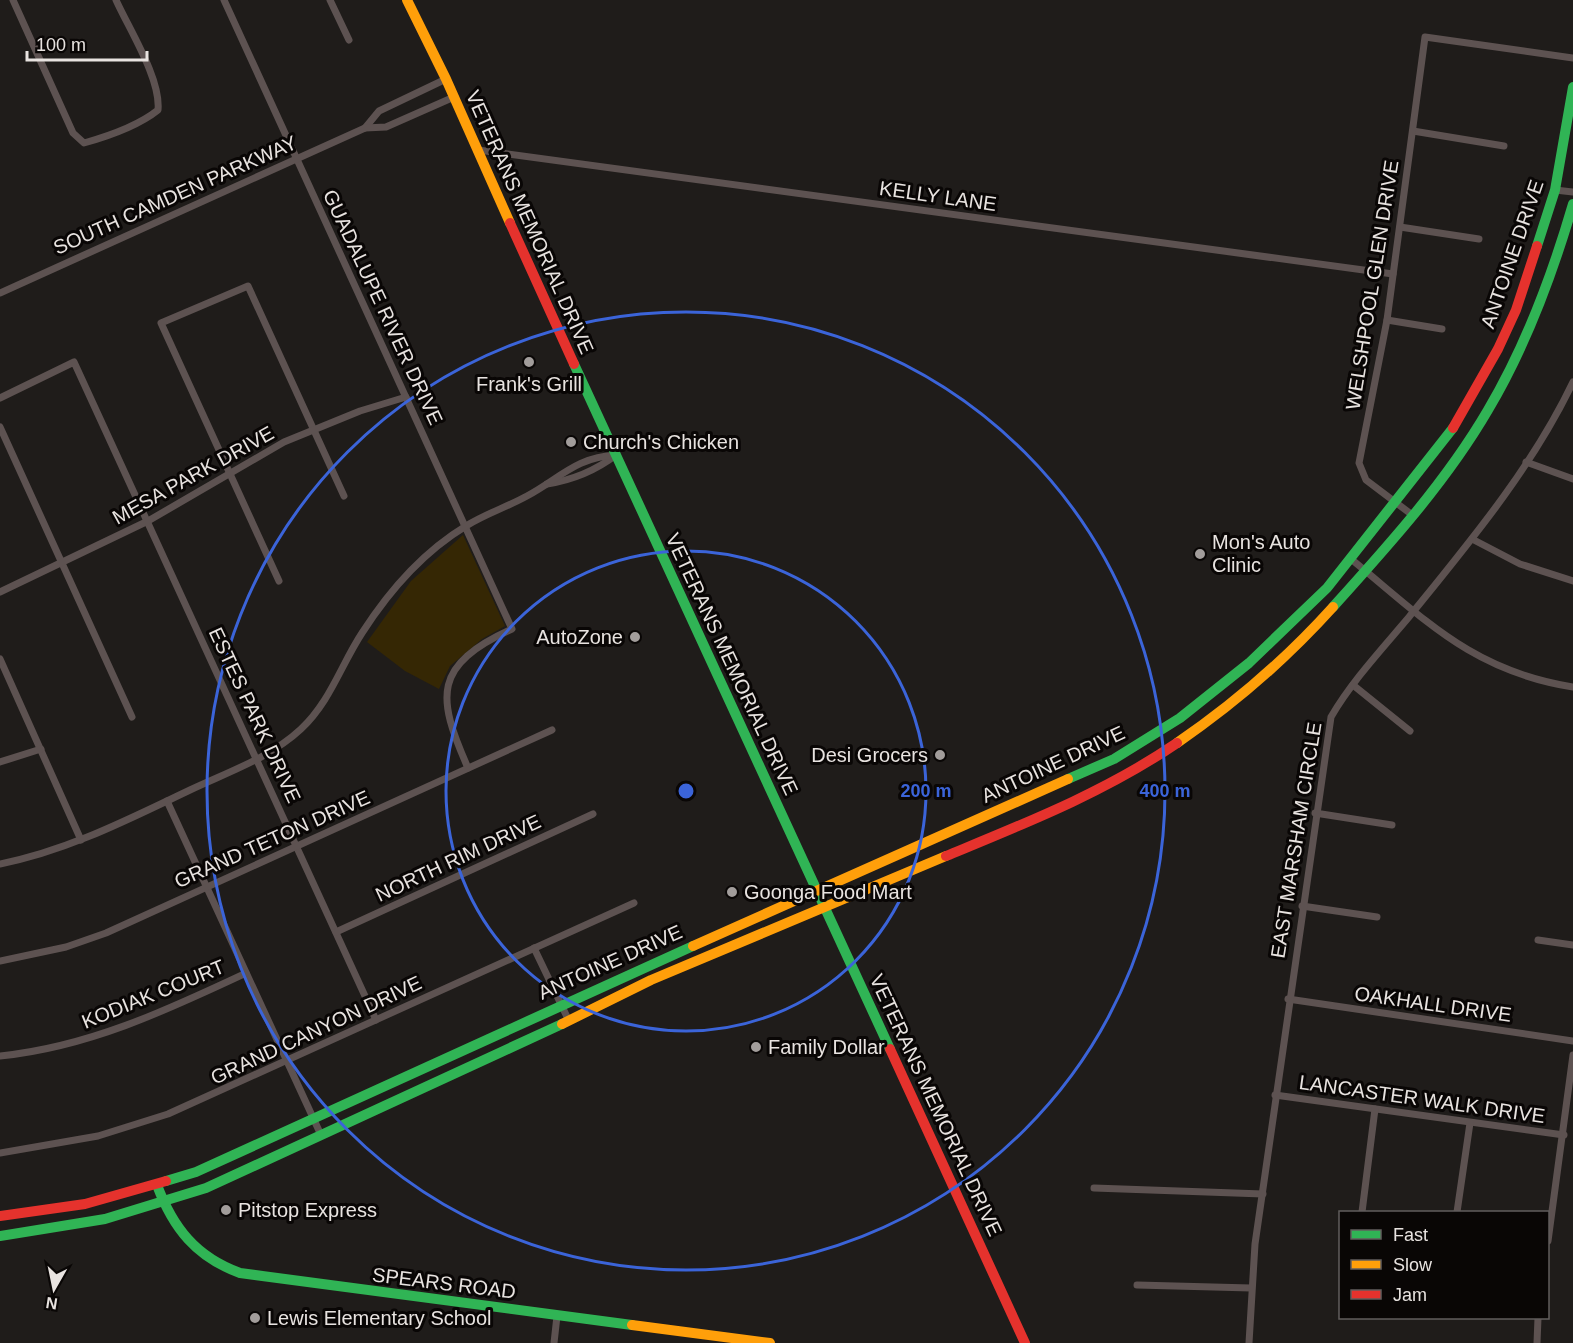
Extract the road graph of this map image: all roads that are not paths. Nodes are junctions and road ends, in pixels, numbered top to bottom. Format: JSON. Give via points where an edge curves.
{"nodes":[{"id":1,"x":13,"y":0,"type":"edge"},
{"id":2,"x":116,"y":0,"type":"edge"},
{"id":3,"x":224,"y":0,"type":"edge"},
{"id":4,"x":330,"y":0,"type":"edge"},
{"id":5,"x":407,"y":0,"type":"edge"},
{"id":6,"x":349,"y":40,"type":"dead end"},
{"id":7,"x":1573,"y":58,"type":"edge"},
{"id":8,"x":446,"y":79,"type":"junction"},
{"id":9,"x":1573,"y":87,"type":"edge"},
{"id":10,"x":454,"y":97,"type":"junction"},
{"id":11,"x":364,"y":128,"type":"junction"},
{"id":12,"x":1413,"y":131,"type":"junction"},
{"id":13,"x":1504,"y":146,"type":"dead end"},
{"id":14,"x":478,"y":150,"type":"junction"},
{"id":15,"x":296,"y":158,"type":"junction"},
{"id":16,"x":1556,"y":190,"type":"junction"},
{"id":17,"x":1573,"y":192,"type":"edge"},
{"id":18,"x":1573,"y":204,"type":"edge"},
{"id":19,"x":1400,"y":227,"type":"junction"},
{"id":20,"x":1479,"y":239,"type":"dead end"},
{"id":21,"x":1393,"y":274,"type":"junction"},
{"id":22,"x":0,"y":293,"type":"edge"},
{"id":23,"x":1387,"y":321,"type":"junction"},
{"id":24,"x":1442,"y":329,"type":"dead end"},
{"id":25,"x":1498,"y":349,"type":"junction"},
{"id":26,"x":1516,"y":359,"type":"junction"},
{"id":27,"x":1573,"y":382,"type":"edge"},
{"id":28,"x":406,"y":397,"type":"junction"},
{"id":29,"x":0,"y":398,"type":"edge"},
{"id":30,"x":0,"y":427,"type":"edge"},
{"id":31,"x":314,"y":429,"type":"junction"},
{"id":32,"x":616,"y":455,"type":"junction"},
{"id":33,"x":1526,"y":462,"type":"junction"},
{"id":34,"x":229,"y":472,"type":"junction"},
{"id":35,"x":1573,"y":479,"type":"edge"},
{"id":36,"x":547,"y":484,"type":"junction"},
{"id":37,"x":344,"y":496,"type":"dead end"},
{"id":38,"x":1396,"y":503,"type":"junction"},
{"id":39,"x":1411,"y":514,"type":"junction"},
{"id":40,"x":148,"y":521,"type":"junction"},
{"id":41,"x":465,"y":527,"type":"junction"},
{"id":42,"x":1472,"y":539,"type":"junction"},
{"id":43,"x":1351,"y":559,"type":"junction"},
{"id":44,"x":61,"y":564,"type":"junction"},
{"id":45,"x":1366,"y":571,"type":"junction"},
{"id":46,"x":279,"y":581,"type":"dead end"},
{"id":47,"x":1573,"y":581,"type":"edge"},
{"id":48,"x":0,"y":592,"type":"edge"},
{"id":49,"x":1413,"y":612,"type":"junction"},
{"id":50,"x":0,"y":659,"type":"edge"},
{"id":51,"x":1353,"y":686,"type":"junction"},
{"id":52,"x":1573,"y":687,"type":"edge"},
{"id":53,"x":132,"y":717,"type":"dead end"},
{"id":54,"x":552,"y":730,"type":"dead end"},
{"id":55,"x":1410,"y":730,"type":"dead end"},
{"id":56,"x":41,"y":749,"type":"junction"},
{"id":57,"x":257,"y":759,"type":"junction"},
{"id":58,"x":0,"y":762,"type":"edge"},
{"id":59,"x":468,"y":768,"type":"junction"},
{"id":60,"x":167,"y":801,"type":"junction"},
{"id":61,"x":1316,"y":813,"type":"junction"},
{"id":62,"x":593,"y":814,"type":"dead end"},
{"id":63,"x":1392,"y":825,"type":"dead end"},
{"id":64,"x":81,"y":840,"type":"junction"},
{"id":65,"x":297,"y":846,"type":"junction"},
{"id":66,"x":0,"y":864,"type":"edge"},
{"id":67,"x":207,"y":887,"type":"junction"},
{"id":68,"x":817,"y":890,"type":"junction"},
{"id":69,"x":634,"y":903,"type":"dead end"},
{"id":70,"x":824,"y":905,"type":"junction"},
{"id":71,"x":1302,"y":906,"type":"junction"},
{"id":72,"x":1377,"y":917,"type":"dead end"},
{"id":73,"x":336,"y":932,"type":"junction"},
{"id":74,"x":1538,"y":940,"type":"dead end"},
{"id":75,"x":1573,"y":945,"type":"edge"},
{"id":76,"x":534,"y":948,"type":"junction"},
{"id":77,"x":663,"y":958,"type":"junction"},
{"id":78,"x":0,"y":961,"type":"edge"},
{"id":79,"x":669,"y":972,"type":"junction"},
{"id":80,"x":246,"y":973,"type":"junction"},
{"id":81,"x":1288,"y":999,"type":"junction"},
{"id":82,"x":561,"y":1004,"type":"junction"},
{"id":83,"x":376,"y":1020,"type":"junction"},
{"id":84,"x":569,"y":1021,"type":"junction"},
{"id":85,"x":1573,"y":1041,"type":"edge"},
{"id":86,"x":1573,"y":1055,"type":"edge"},
{"id":87,"x":0,"y":1056,"type":"edge"},
{"id":88,"x":287,"y":1061,"type":"junction"},
{"id":89,"x":1275,"y":1095,"type":"junction"},
{"id":90,"x":1375,"y":1109,"type":"junction"},
{"id":91,"x":313,"y":1119,"type":"junction"},
{"id":92,"x":1470,"y":1123,"type":"junction"},
{"id":93,"x":321,"y":1135,"type":"junction"},
{"id":94,"x":1564,"y":1136,"type":"junction"},
{"id":95,"x":0,"y":1153,"type":"edge"},
{"id":96,"x":157,"y":1185,"type":"junction"},
{"id":97,"x":1094,"y":1188,"type":"dead end"},
{"id":98,"x":1263,"y":1194,"type":"junction"},
{"id":99,"x":164,"y":1204,"type":"junction"},
{"id":100,"x":1362,"y":1211,"type":"edge"},
{"id":101,"x":1458,"y":1211,"type":"edge"},
{"id":102,"x":0,"y":1216,"type":"edge"},
{"id":103,"x":1549,"y":1231,"type":"edge"},
{"id":104,"x":0,"y":1236,"type":"edge"},
{"id":105,"x":1137,"y":1285,"type":"dead end"},
{"id":106,"x":1251,"y":1288,"type":"junction"},
{"id":107,"x":557,"y":1316,"type":"junction"},
{"id":108,"x":1538,"y":1319,"type":"edge"},
{"id":109,"x":554,"y":1343,"type":"edge"},
{"id":110,"x":770,"y":1343,"type":"edge"},
{"id":111,"x":1025,"y":1343,"type":"edge"},
{"id":112,"x":1250,"y":1343,"type":"edge"},
{"id":113,"x":1537,"y":1343,"type":"edge"}],
"edges":[{"from":1,"to":2,"type":"street","via":[[74,133],[84,142],[106,137],[158,110],[159,98],[153,82]]},
{"from":3,"to":15,"type":"street","name":"GUADALUPE RIVER DRIVE"},
{"from":4,"to":6,"type":"street"},
{"from":5,"to":8,"type":"main road","name":"VETERANS MEMORIAL DRIVE"},
{"from":7,"to":12,"type":"street","name":"WELSHPOOL GLEN DRIVE","via":[[1425,37]]},
{"from":8,"to":10,"type":"main road","name":"VETERANS MEMORIAL DRIVE"},
{"from":8,"to":11,"type":"street","name":"SOUTH CAMDEN PARKWAY","via":[[379,111]]},
{"from":9,"to":16,"type":"main road","name":"ANTOINE DRIVE"},
{"from":10,"to":11,"type":"street","name":"SOUTH CAMDEN PARKWAY","via":[[386,127]]},
{"from":10,"to":14,"type":"main road","name":"VETERANS MEMORIAL DRIVE"},
{"from":11,"to":15,"type":"street","name":"SOUTH CAMDEN PARKWAY"},
{"from":12,"to":13,"type":"street"},
{"from":12,"to":19,"type":"street","name":"WELSHPOOL GLEN DRIVE"},
{"from":14,"to":21,"type":"street","name":"KELLY LANE"},
{"from":14,"to":32,"type":"main road","name":"VETERANS MEMORIAL DRIVE"},
{"from":15,"to":22,"type":"street","name":"SOUTH CAMDEN PARKWAY"},
{"from":15,"to":28,"type":"street","name":"GUADALUPE RIVER DRIVE"},
{"from":16,"to":17,"type":"street"},
{"from":16,"to":25,"type":"main road","name":"ANTOINE DRIVE","via":[[1516,310]]},
{"from":18,"to":26,"type":"main road","name":"ANTOINE DRIVE","via":[[1535,319]]},
{"from":19,"to":20,"type":"street"},
{"from":19,"to":21,"type":"street","name":"WELSHPOOL GLEN DRIVE"},
{"from":21,"to":23,"type":"street","name":"WELSHPOOL GLEN DRIVE"},
{"from":23,"to":24,"type":"street"},
{"from":23,"to":38,"type":"street","name":"WELSHPOOL GLEN DRIVE","via":[[1359,463],[1366,480]]},
{"from":25,"to":26,"type":"main road"},
{"from":25,"to":38,"type":"main road","name":"ANTOINE DRIVE","via":[[1453,428]]},
{"from":26,"to":39,"type":"main road","name":"ANTOINE DRIVE","via":[[1465,446]]},
{"from":27,"to":33,"type":"street","name":"EAST MARSHAM CIRCLE"},
{"from":28,"to":31,"type":"street","name":"MESA PARK DRIVE"},
{"from":28,"to":41,"type":"street","name":"GUADALUPE RIVER DRIVE"},
{"from":29,"to":40,"type":"street","name":"ESTES PARK DRIVE","via":[[74,362]]},
{"from":30,"to":44,"type":"street"},
{"from":31,"to":34,"type":"street","name":"MESA PARK DRIVE"},
{"from":31,"to":34,"type":"street","via":[[248,286],[161,323]]},
{"from":31,"to":37,"type":"street"},
{"from":32,"to":36,"type":"street","via":[[586,473]]},
{"from":32,"to":36,"type":"street","via":[[581,462]]},
{"from":32,"to":68,"type":"main road","name":"VETERANS MEMORIAL DRIVE"},
{"from":33,"to":35,"type":"street"},
{"from":33,"to":42,"type":"street","name":"EAST MARSHAM CIRCLE"},
{"from":34,"to":40,"type":"street","name":"MESA PARK DRIVE"},
{"from":34,"to":46,"type":"street"},
{"from":36,"to":41,"type":"street"},
{"from":38,"to":39,"type":"street","name":"WELSHPOOL GLEN DRIVE"},
{"from":38,"to":43,"type":"main road","name":"ANTOINE DRIVE"},
{"from":39,"to":45,"type":"main road","name":"ANTOINE DRIVE"},
{"from":40,"to":44,"type":"street","name":"MESA PARK DRIVE"},
{"from":40,"to":57,"type":"street","name":"ESTES PARK DRIVE"},
{"from":41,"to":57,"type":"street","via":[[420,561],[386,599],[361,634],[329,693],[303,727]]},
{"from":41,"to":59,"type":"street","name":"GUADALUPE RIVER DRIVE","via":[[512,629],[465,656],[448,690],[448,720]]},
{"from":42,"to":47,"type":"street","via":[[1520,564]]},
{"from":42,"to":49,"type":"street","name":"EAST MARSHAM CIRCLE"},
{"from":43,"to":45,"type":"street"},
{"from":43,"to":68,"type":"main road","name":"ANTOINE DRIVE","via":[[1327,588],[1249,663],[1180,718],[1114,759]]},
{"from":44,"to":48,"type":"street","name":"MESA PARK DRIVE"},
{"from":44,"to":53,"type":"street"},
{"from":45,"to":49,"type":"street"},
{"from":45,"to":70,"type":"main road","name":"ANTOINE DRIVE","via":[[1331,613],[1282,660],[1214,718],[1151,761],[1054,812]]},
{"from":49,"to":51,"type":"street","name":"EAST MARSHAM CIRCLE"},
{"from":49,"to":52,"type":"street","via":[[1478,657],[1516,673]]},
{"from":50,"to":56,"type":"street"},
{"from":51,"to":55,"type":"street"},
{"from":51,"to":61,"type":"street","name":"EAST MARSHAM CIRCLE","via":[[1330,717]]},
{"from":54,"to":59,"type":"street","name":"GRAND TETON DRIVE"},
{"from":56,"to":58,"type":"street"},
{"from":56,"to":64,"type":"street"},
{"from":57,"to":60,"type":"street"},
{"from":57,"to":65,"type":"street","name":"ESTES PARK DRIVE"},
{"from":59,"to":65,"type":"street","name":"GRAND TETON DRIVE"},
{"from":60,"to":64,"type":"street"},
{"from":60,"to":67,"type":"street"},
{"from":61,"to":63,"type":"street"},
{"from":61,"to":71,"type":"street","name":"EAST MARSHAM CIRCLE"},
{"from":62,"to":73,"type":"street","name":"NORTH RIM DRIVE"},
{"from":64,"to":66,"type":"street"},
{"from":65,"to":67,"type":"street","name":"GRAND TETON DRIVE"},
{"from":65,"to":73,"type":"street","name":"ESTES PARK DRIVE"},
{"from":67,"to":78,"type":"street","name":"GRAND TETON DRIVE","via":[[106,933],[66,947]]},
{"from":67,"to":80,"type":"street"},
{"from":68,"to":70,"type":"main road","name":"VETERANS MEMORIAL DRIVE"},
{"from":68,"to":77,"type":"main road","name":"ANTOINE DRIVE"},
{"from":69,"to":76,"type":"street","name":"GRAND CANYON DRIVE"},
{"from":70,"to":79,"type":"main road","name":"ANTOINE DRIVE"},
{"from":70,"to":111,"type":"main road","name":"VETERANS MEMORIAL DRIVE"},
{"from":71,"to":72,"type":"street"},
{"from":71,"to":81,"type":"street","name":"EAST MARSHAM CIRCLE"},
{"from":73,"to":83,"type":"street","name":"ESTES PARK DRIVE"},
{"from":74,"to":75,"type":"street"},
{"from":76,"to":82,"type":"street"},
{"from":76,"to":83,"type":"street","name":"GRAND CANYON DRIVE"},
{"from":77,"to":79,"type":"main road"},
{"from":77,"to":82,"type":"main road","name":"ANTOINE DRIVE"},
{"from":79,"to":84,"type":"main road","name":"ANTOINE DRIVE"},
{"from":80,"to":87,"type":"street","name":"KODIAK COURT","via":[[105,1034]]},
{"from":80,"to":88,"type":"street"},
{"from":81,"to":85,"type":"street","name":"OAKHALL DRIVE"},
{"from":81,"to":89,"type":"street","name":"EAST MARSHAM CIRCLE"},
{"from":82,"to":84,"type":"street"},
{"from":82,"to":91,"type":"main road","name":"ANTOINE DRIVE"},
{"from":83,"to":88,"type":"street","name":"GRAND CANYON DRIVE"},
{"from":84,"to":93,"type":"main road","name":"ANTOINE DRIVE"},
{"from":86,"to":94,"type":"street"},
{"from":88,"to":91,"type":"street"},
{"from":88,"to":95,"type":"street","name":"GRAND CANYON DRIVE","via":[[201,1101],[133,1126],[63,1144]]},
{"from":89,"to":90,"type":"street","name":"LANCASTER WALK DRIVE"},
{"from":89,"to":98,"type":"street","name":"EAST MARSHAM CIRCLE"},
{"from":90,"to":92,"type":"street","name":"LANCASTER WALK DRIVE"},
{"from":90,"to":100,"type":"street"},
{"from":91,"to":93,"type":"street"},
{"from":91,"to":96,"type":"main road","name":"ANTOINE DRIVE","via":[[196,1172]]},
{"from":92,"to":94,"type":"street","name":"LANCASTER WALK DRIVE"},
{"from":92,"to":101,"type":"street"},
{"from":93,"to":99,"type":"main road","name":"ANTOINE DRIVE"},
{"from":94,"to":103,"type":"street","via":[[1557,1154]]},
{"from":96,"to":99,"type":"main road","name":"SPEARS ROAD"},
{"from":96,"to":102,"type":"main road","name":"ANTOINE DRIVE","via":[[85,1204]]},
{"from":97,"to":98,"type":"street"},
{"from":98,"to":106,"type":"street","name":"EAST MARSHAM CIRCLE"},
{"from":99,"to":104,"type":"main road","name":"ANTOINE DRIVE","via":[[90,1224]]},
{"from":99,"to":107,"type":"main road","name":"SPEARS ROAD","via":[[178,1232],[192,1248],[223,1268],[272,1279]]},
{"from":105,"to":106,"type":"street"},
{"from":106,"to":112,"type":"street","name":"EAST MARSHAM CIRCLE"},
{"from":107,"to":109,"type":"street"},
{"from":107,"to":110,"type":"main road","name":"SPEARS ROAD"},
{"from":108,"to":113,"type":"street"}]}
